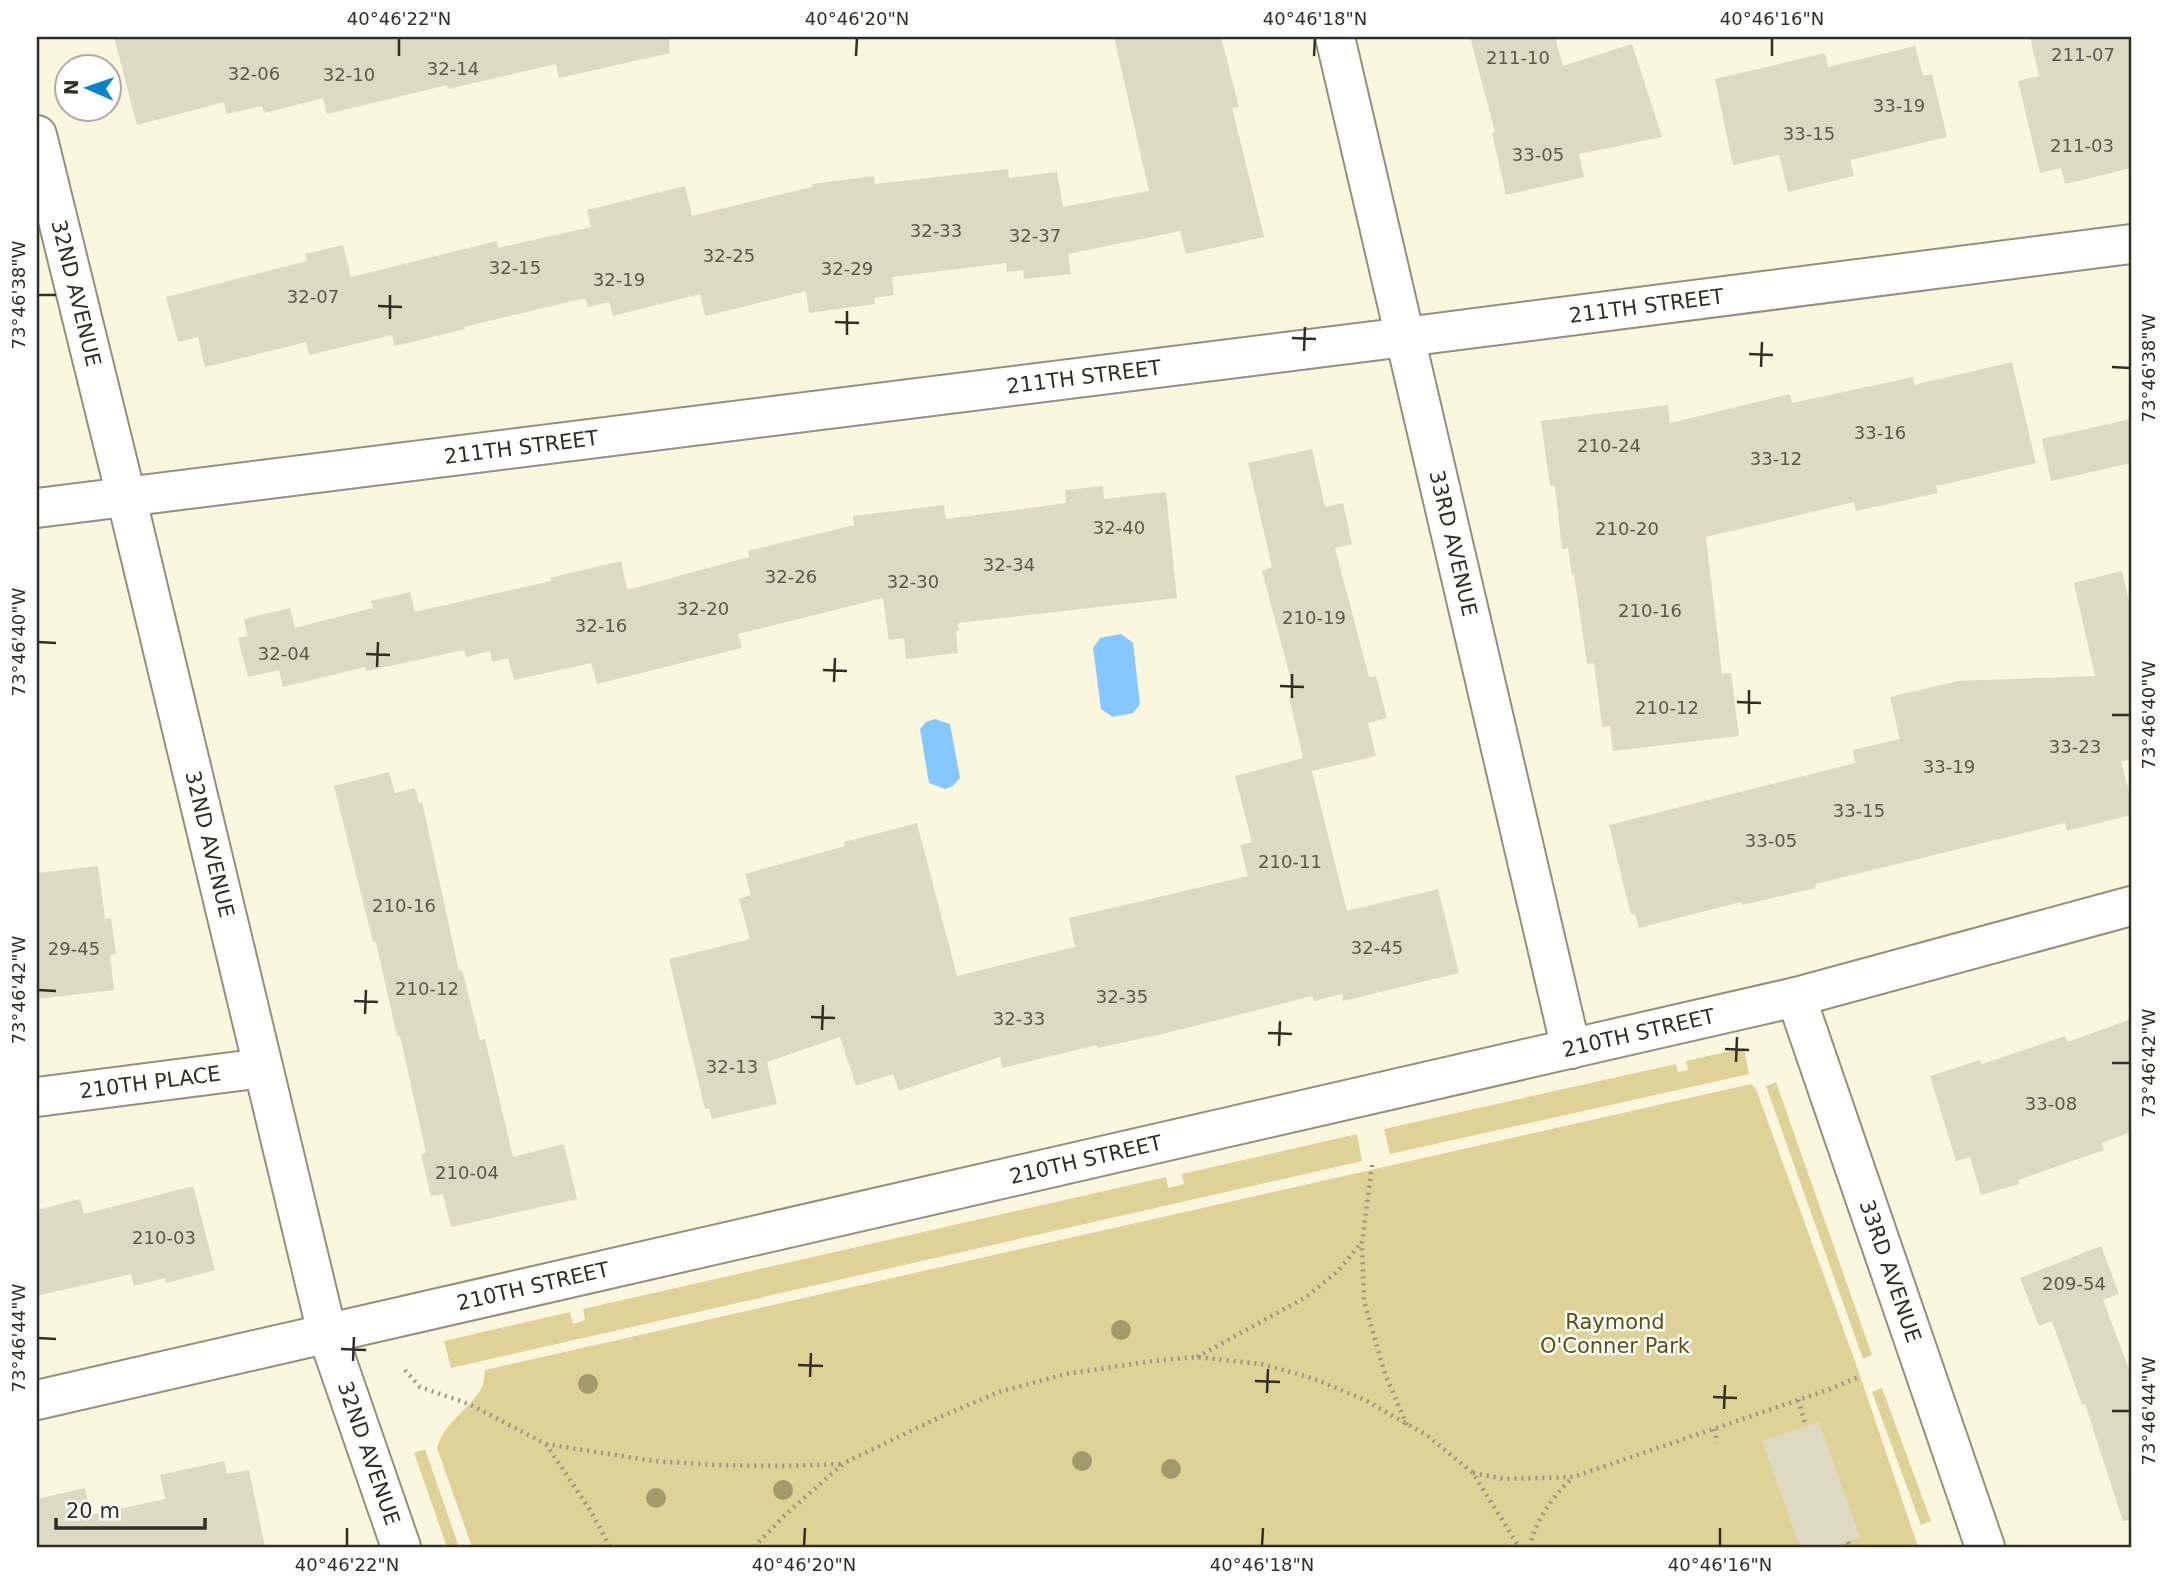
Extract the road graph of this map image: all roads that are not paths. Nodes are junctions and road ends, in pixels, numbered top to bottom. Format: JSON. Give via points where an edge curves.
{"nodes":[{"id":1,"x":1335,"y":37,"type":"edge"},
{"id":2,"x":37,"y":135,"type":"edge"},
{"id":3,"x":2131,"y":244,"type":"edge"},
{"id":4,"x":1405,"y":337,"type":"junction"},
{"id":5,"x":126,"y":496,"type":"junction"},
{"id":6,"x":37,"y":508,"type":"edge"},
{"id":7,"x":2131,"y":906,"type":"edge"},
{"id":8,"x":1796,"y":997,"type":"junction"},
{"id":9,"x":1571,"y":1049,"type":"junction"},
{"id":10,"x":263,"y":1068,"type":"junction"},
{"id":11,"x":37,"y":1097,"type":"edge"},
{"id":12,"x":327,"y":1333,"type":"junction"},
{"id":13,"x":37,"y":1400,"type":"edge"},
{"id":14,"x":401,"y":1547,"type":"edge"},
{"id":15,"x":1985,"y":1547,"type":"edge"}],
"edges":[{"from":1,"to":4,"type":"street","name":"33RD AVENUE"},
{"from":2,"to":5,"type":"street","name":"32ND AVENUE"},
{"from":3,"to":4,"type":"street","name":"211TH STREET"},
{"from":4,"to":5,"type":"street","name":"211TH STREET"},
{"from":4,"to":9,"type":"street","name":"33RD AVENUE"},
{"from":5,"to":6,"type":"street","name":"211TH STREET"},
{"from":5,"to":10,"type":"street","name":"32ND AVENUE"},
{"from":7,"to":8,"type":"street","name":"210TH STREET"},
{"from":8,"to":9,"type":"street","name":"210TH STREET"},
{"from":8,"to":15,"type":"street","name":"33RD AVENUE"},
{"from":9,"to":12,"type":"street","name":"210TH STREET"},
{"from":10,"to":11,"type":"street","name":"210TH PLACE"},
{"from":10,"to":12,"type":"street","name":"32ND AVENUE"},
{"from":12,"to":13,"type":"street","name":"210TH STREET"},
{"from":12,"to":14,"type":"street","name":"32ND AVENUE"}]}
